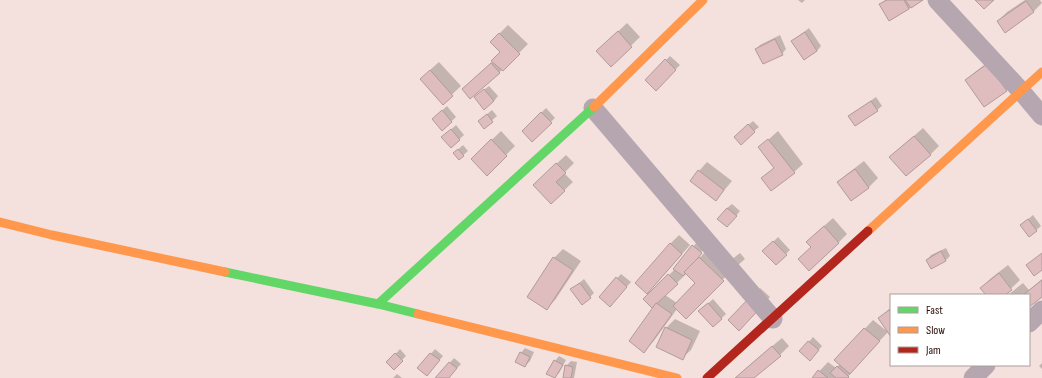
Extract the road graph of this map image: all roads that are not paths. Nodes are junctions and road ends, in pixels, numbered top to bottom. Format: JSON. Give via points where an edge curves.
{"nodes":[{"id":1,"x":703,"y":0,"type":"edge"},
{"id":2,"x":937,"y":0,"type":"edge"},
{"id":3,"x":1042,"y":72,"type":"edge"},
{"id":4,"x":1022,"y":91,"type":"junction"},
{"id":5,"x":593,"y":108,"type":"junction"},
{"id":6,"x":1042,"y":116,"type":"edge"},
{"id":7,"x":0,"y":222,"type":"edge"},
{"id":8,"x":378,"y":304,"type":"junction"},
{"id":9,"x":1042,"y":310,"type":"edge"},
{"id":10,"x":773,"y":319,"type":"junction"},
{"id":11,"x":1030,"y":322,"type":"edge"},
{"id":12,"x":985,"y":366,"type":"edge"},
{"id":13,"x":677,"y":378,"type":"edge"},
{"id":14,"x":708,"y":378,"type":"edge"},
{"id":15,"x":973,"y":378,"type":"edge"}],
"edges":[{"from":1,"to":5,"type":"street"},
{"from":2,"to":4,"type":"street"},
{"from":3,"to":4,"type":"street"},
{"from":4,"to":6,"type":"street"},
{"from":4,"to":10,"type":"street"},
{"from":5,"to":8,"type":"street"},
{"from":5,"to":10,"type":"street"},
{"from":7,"to":8,"type":"street"},
{"from":8,"to":13,"type":"street"},
{"from":9,"to":11,"type":"street"},
{"from":10,"to":14,"type":"street"},
{"from":12,"to":15,"type":"street"}]}
